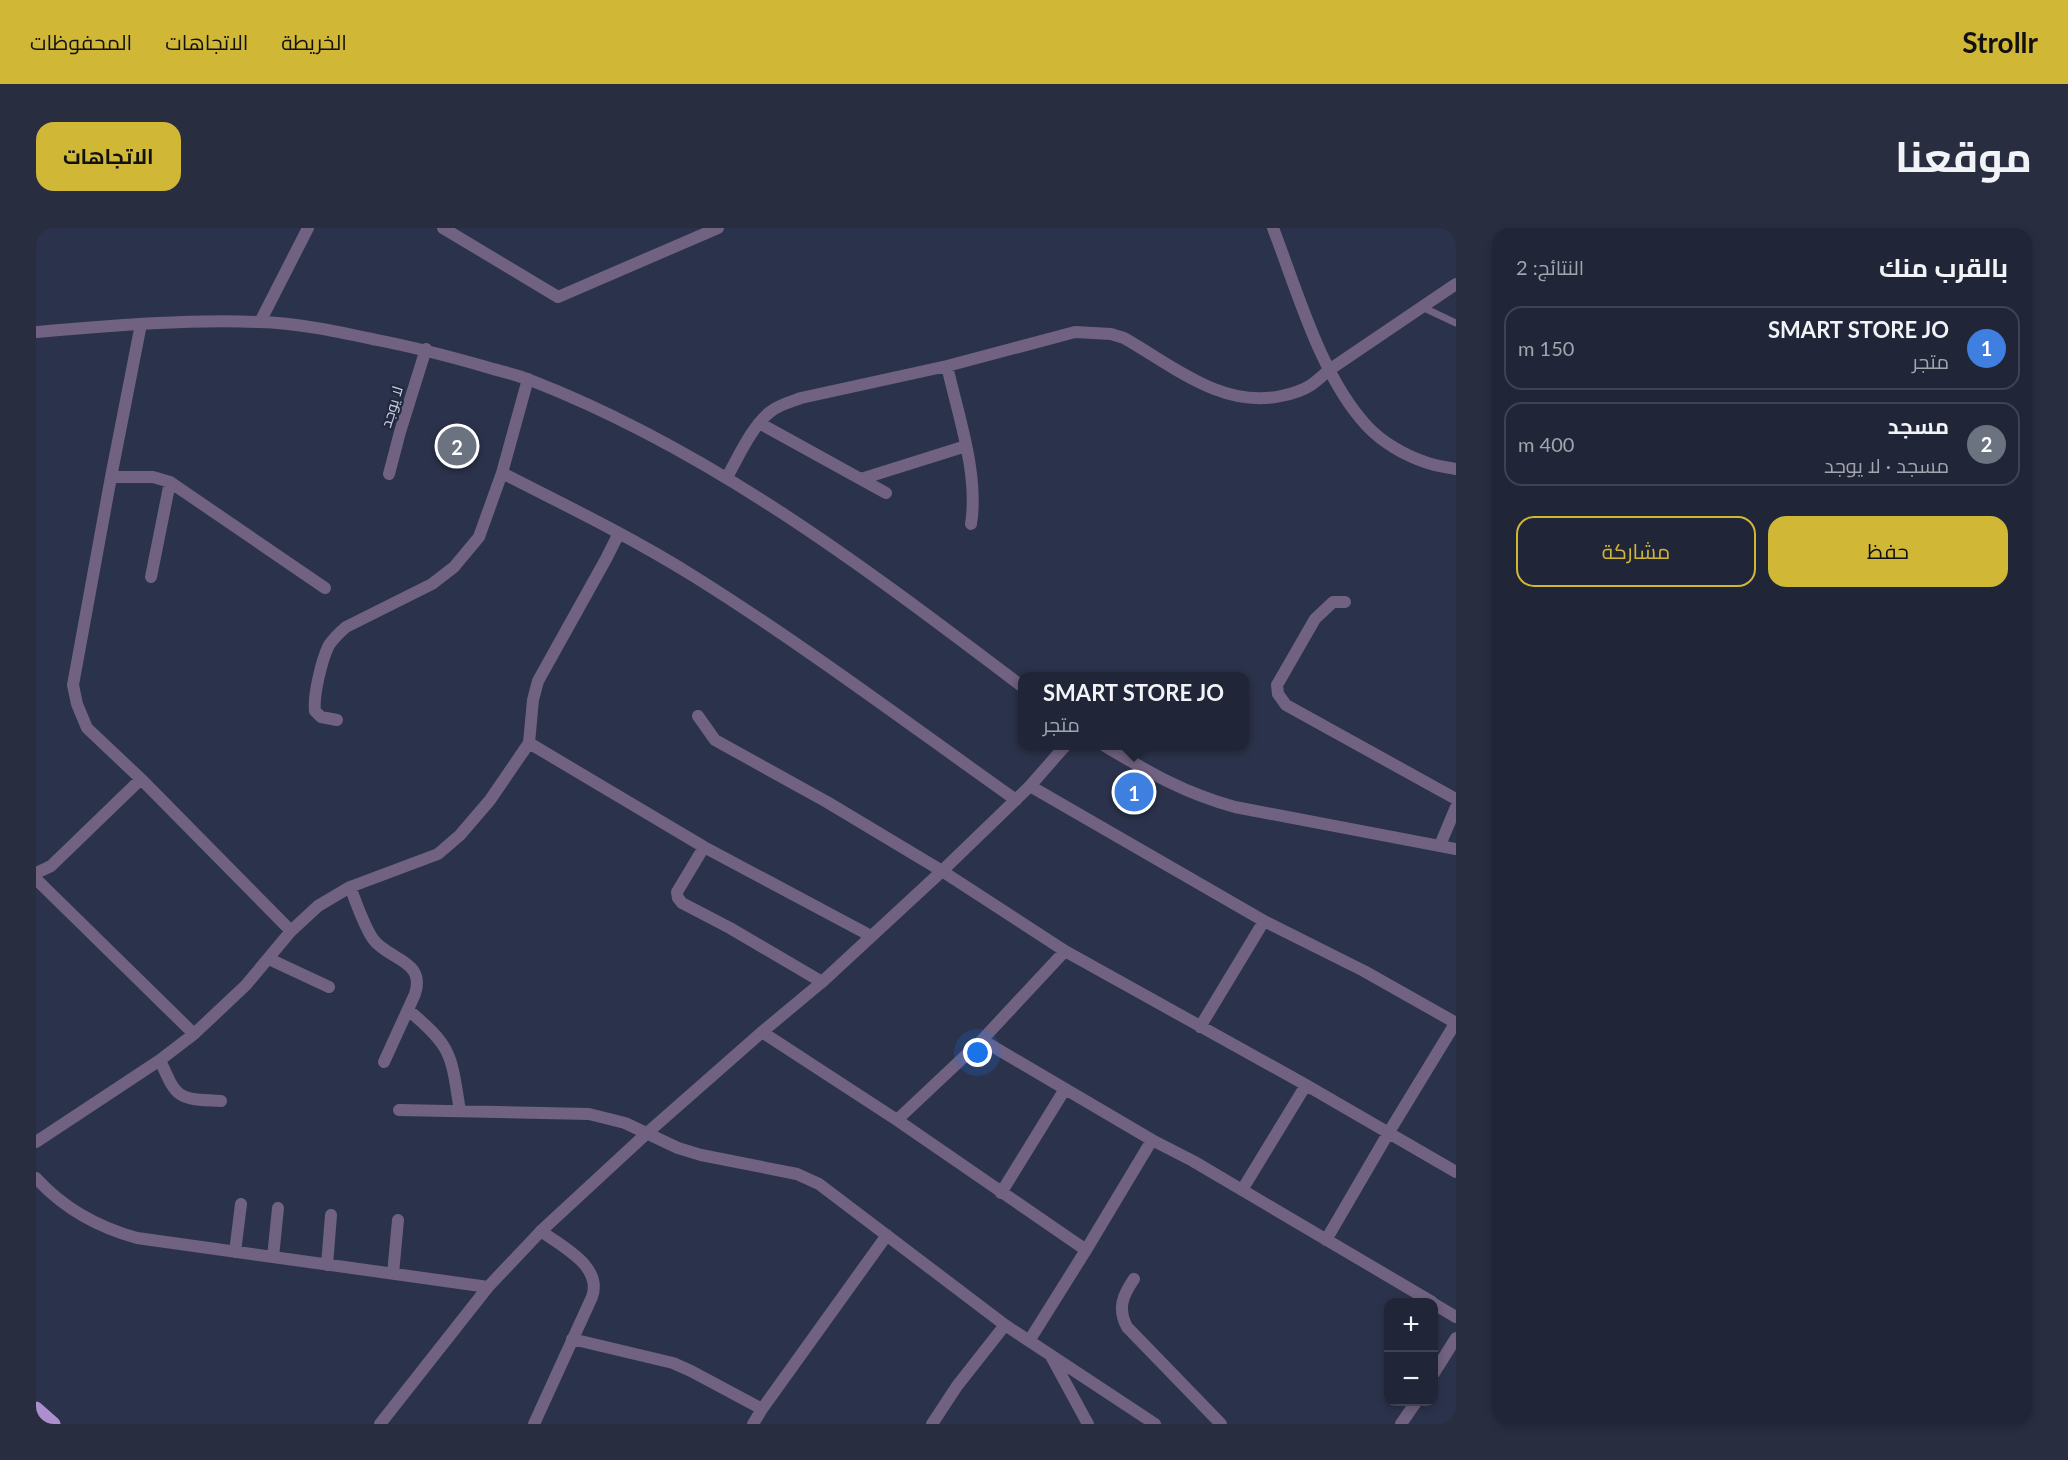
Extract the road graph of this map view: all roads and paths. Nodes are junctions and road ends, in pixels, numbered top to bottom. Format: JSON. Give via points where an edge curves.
{"nodes":[{"id":1,"x":308,"y":228,"type":"edge"},
{"id":2,"x":443,"y":228,"type":"edge"},
{"id":3,"x":718,"y":228,"type":"edge"},
{"id":4,"x":1273,"y":228,"type":"edge"},
{"id":5,"x":1456,"y":284,"type":"edge"},
{"id":6,"x":1422,"y":307,"type":"junction"},
{"id":7,"x":260,"y":322,"type":"junction"},
{"id":8,"x":1456,"y":323,"type":"edge"},
{"id":9,"x":141,"y":324,"type":"junction"},
{"id":10,"x":36,"y":332,"type":"edge"},
{"id":11,"x":36,"y":336,"type":"edge"},
{"id":12,"x":426,"y":349,"type":"junction"},
{"id":13,"x":947,"y":366,"type":"junction"},
{"id":14,"x":1329,"y":370,"type":"junction"},
{"id":15,"x":528,"y":379,"type":"junction"},
{"id":16,"x":759,"y":423,"type":"junction"},
{"id":17,"x":966,"y":446,"type":"junction"},
{"id":18,"x":1456,"y":469,"type":"edge"},
{"id":19,"x":502,"y":473,"type":"junction"},
{"id":20,"x":389,"y":474,"type":"dead end"},
{"id":21,"x":111,"y":477,"type":"junction"},
{"id":22,"x":727,"y":477,"type":"junction"},
{"id":23,"x":861,"y":479,"type":"junction"},
{"id":24,"x":170,"y":482,"type":"junction"},
{"id":25,"x":886,"y":493,"type":"dead end"},
{"id":26,"x":971,"y":524,"type":"dead end"},
{"id":27,"x":618,"y":532,"type":"junction"},
{"id":28,"x":151,"y":577,"type":"dead end"},
{"id":29,"x":325,"y":588,"type":"dead end"},
{"id":30,"x":1345,"y":602,"type":"dead end"},
{"id":31,"x":1018,"y":683,"type":"edge"},
{"id":32,"x":698,"y":716,"type":"dead end"},
{"id":33,"x":337,"y":720,"type":"dead end"},
{"id":34,"x":529,"y":742,"type":"junction"},
{"id":35,"x":1062,"y":750,"type":"edge"},
{"id":36,"x":1112,"y":750,"type":"edge"},
{"id":37,"x":141,"y":779,"type":"junction"},
{"id":38,"x":1030,"y":786,"type":"junction"},
{"id":39,"x":1456,"y":799,"type":"edge"},
{"id":40,"x":1016,"y":800,"type":"junction"},
{"id":41,"x":1456,"y":807,"type":"edge"},
{"id":42,"x":1440,"y":845,"type":"junction"},
{"id":43,"x":704,"y":847,"type":"junction"},
{"id":44,"x":1456,"y":849,"type":"edge"},
{"id":45,"x":942,"y":871,"type":"junction"},
{"id":46,"x":36,"y":873,"type":"edge"},
{"id":47,"x":36,"y":879,"type":"edge"},
{"id":48,"x":350,"y":886,"type":"junction"},
{"id":49,"x":1264,"y":921,"type":"junction"},
{"id":50,"x":291,"y":931,"type":"junction"},
{"id":51,"x":871,"y":936,"type":"junction"},
{"id":52,"x":1065,"y":951,"type":"junction"},
{"id":53,"x":270,"y":958,"type":"junction"},
{"id":54,"x":822,"y":982,"type":"junction"},
{"id":55,"x":329,"y":987,"type":"dead end"},
{"id":56,"x":408,"y":1010,"type":"junction"},
{"id":57,"x":1456,"y":1022,"type":"edge"},
{"id":58,"x":1200,"y":1027,"type":"junction"},
{"id":59,"x":762,"y":1032,"type":"junction"},
{"id":60,"x":194,"y":1034,"type":"junction"},
{"id":61,"x":982,"y":1040,"type":"junction"},
{"id":62,"x":160,"y":1060,"type":"junction"},
{"id":63,"x":384,"y":1062,"type":"dead end"},
{"id":64,"x":1306,"y":1085,"type":"junction"},
{"id":65,"x":1065,"y":1089,"type":"junction"},
{"id":66,"x":220,"y":1101,"type":"dead end"},
{"id":67,"x":399,"y":1110,"type":"dead end"},
{"id":68,"x":460,"y":1110,"type":"junction"},
{"id":69,"x":897,"y":1120,"type":"junction"},
{"id":70,"x":1389,"y":1132,"type":"junction"},
{"id":71,"x":646,"y":1134,"type":"junction"},
{"id":72,"x":1152,"y":1140,"type":"junction"},
{"id":73,"x":36,"y":1142,"type":"edge"},
{"id":74,"x":1456,"y":1172,"type":"edge"},
{"id":75,"x":36,"y":1178,"type":"edge"},
{"id":76,"x":1242,"y":1190,"type":"junction"},
{"id":77,"x":1001,"y":1193,"type":"junction"},
{"id":78,"x":241,"y":1204,"type":"dead end"},
{"id":79,"x":278,"y":1208,"type":"dead end"},
{"id":80,"x":331,"y":1215,"type":"dead end"},
{"id":81,"x":398,"y":1220,"type":"dead end"},
{"id":82,"x":541,"y":1232,"type":"junction"},
{"id":83,"x":887,"y":1234,"type":"junction"},
{"id":84,"x":1326,"y":1240,"type":"junction"},
{"id":85,"x":1086,"y":1250,"type":"junction"},
{"id":86,"x":235,"y":1252,"type":"junction"},
{"id":87,"x":273,"y":1257,"type":"junction"},
{"id":88,"x":327,"y":1265,"type":"junction"},
{"id":89,"x":393,"y":1274,"type":"junction"},
{"id":90,"x":1134,"y":1279,"type":"dead end"},
{"id":91,"x":488,"y":1287,"type":"junction"},
{"id":92,"x":1425,"y":1298,"type":"edge"},
{"id":93,"x":1438,"y":1306,"type":"edge"},
{"id":94,"x":1456,"y":1317,"type":"edge"},
{"id":95,"x":1005,"y":1325,"type":"junction"},
{"id":96,"x":1456,"y":1338,"type":"edge"},
{"id":97,"x":572,"y":1339,"type":"junction"},
{"id":98,"x":1029,"y":1341,"type":"junction"},
{"id":99,"x":1051,"y":1357,"type":"junction"},
{"id":100,"x":1438,"y":1367,"type":"edge"},
{"id":101,"x":1413,"y":1406,"type":"edge"},
{"id":102,"x":36,"y":1409,"type":"edge"},
{"id":103,"x":762,"y":1409,"type":"junction"},
{"id":104,"x":1085,"y":1423,"type":"edge"},
{"id":105,"x":52,"y":1424,"type":"edge"},
{"id":106,"x":380,"y":1424,"type":"edge"},
{"id":107,"x":534,"y":1424,"type":"edge"},
{"id":108,"x":753,"y":1424,"type":"edge"},
{"id":109,"x":932,"y":1424,"type":"edge"},
{"id":110,"x":1155,"y":1424,"type":"edge"},
{"id":111,"x":1221,"y":1424,"type":"edge"},
{"id":112,"x":1401,"y":1424,"type":"edge"}],
"edges":[{"from":1,"to":7,"type":"street"},
{"from":2,"to":3,"type":"street","via":[[558,297]]},
{"from":4,"to":14,"type":"street"},
{"from":5,"to":6,"type":"street"},
{"from":6,"to":8,"type":"lane"},
{"from":6,"to":14,"type":"street"},
{"from":7,"to":9,"type":"street"},
{"from":7,"to":12,"type":"street"},
{"from":9,"to":10,"type":"street"},
{"from":9,"to":21,"type":"street"},
{"from":10,"to":11,"type":"street"},
{"from":12,"to":15,"type":"street"},
{"from":12,"to":20,"type":"street","name":"لا يوجد"},
{"from":13,"to":14,"type":"street","via":[[1075,332],[1124,338],[1201,384],[1233,395],[1288,395],[1311,385]]},
{"from":13,"to":16,"type":"street","via":[[801,398],[775,409]]},
{"from":13,"to":17,"type":"street"},
{"from":14,"to":18,"type":"street","via":[[1367,426],[1383,440],[1426,463]]},
{"from":15,"to":19,"type":"street"},
{"from":15,"to":22,"type":"street","via":[[589,405]]},
{"from":16,"to":22,"type":"street"},
{"from":16,"to":23,"type":"street"},
{"from":17,"to":23,"type":"street"},
{"from":17,"to":26,"type":"street","via":[[974,498]]},
{"from":19,"to":27,"type":"street"},
{"from":19,"to":33,"type":"street","via":[[479,537],[454,567],[432,584],[345,627],[335,636],[324,660],[314,706],[317,714]]},
{"from":21,"to":24,"type":"street","via":[[153,477]]},
{"from":21,"to":37,"type":"street","via":[[74,685],[87,728]]},
{"from":22,"to":31,"type":"street","via":[[843,554]]},
{"from":23,"to":25,"type":"street"},
{"from":24,"to":28,"type":"street"},
{"from":24,"to":29,"type":"street"},
{"from":27,"to":34,"type":"street","via":[[538,681]]},
{"from":27,"to":40,"type":"street","via":[[761,620]]},
{"from":30,"to":39,"type":"street","via":[[1333,602],[1315,619],[1277,686],[1281,700]]},
{"from":32,"to":45,"type":"street","via":[[715,740]]},
{"from":34,"to":43,"type":"street"},
{"from":34,"to":48,"type":"street","via":[[490,800],[438,854]]},
{"from":35,"to":38,"type":"street"},
{"from":36,"to":42,"type":"street","via":[[1154,776],[1203,798]]},
{"from":37,"to":46,"type":"street","via":[[51,866]]},
{"from":37,"to":50,"type":"street"},
{"from":38,"to":40,"type":"street"},
{"from":38,"to":49,"type":"street"},
{"from":40,"to":45,"type":"street"},
{"from":41,"to":42,"type":"street"},
{"from":42,"to":44,"type":"street"},
{"from":43,"to":51,"type":"street"},
{"from":43,"to":54,"type":"street","via":[[677,892],[682,903]]},
{"from":45,"to":51,"type":"street"},
{"from":45,"to":52,"type":"street"},
{"from":47,"to":60,"type":"street"},
{"from":48,"to":50,"type":"street","via":[[318,906]]},
{"from":48,"to":56,"type":"street","via":[[372,937],[416,975],[417,988]]},
{"from":49,"to":57,"type":"street"},
{"from":49,"to":58,"type":"street"},
{"from":50,"to":53,"type":"street"},
{"from":51,"to":54,"type":"street"},
{"from":52,"to":58,"type":"street"},
{"from":52,"to":61,"type":"street"},
{"from":53,"to":55,"type":"street"},
{"from":53,"to":60,"type":"street"},
{"from":54,"to":59,"type":"street"},
{"from":56,"to":63,"type":"street"},
{"from":56,"to":68,"type":"street","via":[[446,1048]]},
{"from":57,"to":70,"type":"street"},
{"from":58,"to":64,"type":"street"},
{"from":59,"to":69,"type":"street"},
{"from":59,"to":71,"type":"street"},
{"from":60,"to":62,"type":"street"},
{"from":61,"to":65,"type":"street"},
{"from":61,"to":69,"type":"street"},
{"from":62,"to":66,"type":"street","via":[[177,1093],[190,1100]]},
{"from":62,"to":73,"type":"street"},
{"from":64,"to":70,"type":"street"},
{"from":64,"to":76,"type":"street"},
{"from":65,"to":72,"type":"street"},
{"from":65,"to":77,"type":"street"},
{"from":67,"to":68,"type":"street"},
{"from":68,"to":71,"type":"street","via":[[589,1114],[625,1123]]},
{"from":69,"to":77,"type":"street"},
{"from":70,"to":74,"type":"street"},
{"from":70,"to":84,"type":"street"},
{"from":71,"to":82,"type":"street"},
{"from":71,"to":83,"type":"street","via":[[701,1155],[804,1177]]},
{"from":72,"to":76,"type":"street"},
{"from":72,"to":85,"type":"street"},
{"from":75,"to":86,"type":"street","via":[[64,1205],[117,1233]]},
{"from":76,"to":84,"type":"street"},
{"from":77,"to":85,"type":"street"},
{"from":78,"to":86,"type":"street"},
{"from":79,"to":87,"type":"street"},
{"from":80,"to":88,"type":"street"},
{"from":81,"to":89,"type":"street"},
{"from":82,"to":91,"type":"street"},
{"from":82,"to":97,"type":"street","via":[[585,1265],[594,1278],[592,1297]]},
{"from":83,"to":95,"type":"street"},
{"from":83,"to":103,"type":"street"},
{"from":84,"to":92,"type":"street"},
{"from":85,"to":98,"type":"street"},
{"from":86,"to":87,"type":"street"},
{"from":87,"to":88,"type":"street"},
{"from":88,"to":89,"type":"street"},
{"from":89,"to":91,"type":"street"},
{"from":90,"to":111,"type":"street","via":[[1121,1301],[1122,1319]]},
{"from":91,"to":106,"type":"street"},
{"from":93,"to":94,"type":"street"},
{"from":95,"to":98,"type":"street"},
{"from":95,"to":109,"type":"street"},
{"from":96,"to":100,"type":"street"},
{"from":97,"to":103,"type":"street","via":[[673,1364]]},
{"from":97,"to":107,"type":"street"},
{"from":98,"to":99,"type":"street"},
{"from":99,"to":104,"type":"street"},
{"from":99,"to":110,"type":"street"},
{"from":101,"to":112,"type":"street"},
{"from":102,"to":105,"type":"main road"},
{"from":103,"to":108,"type":"street"}]}
